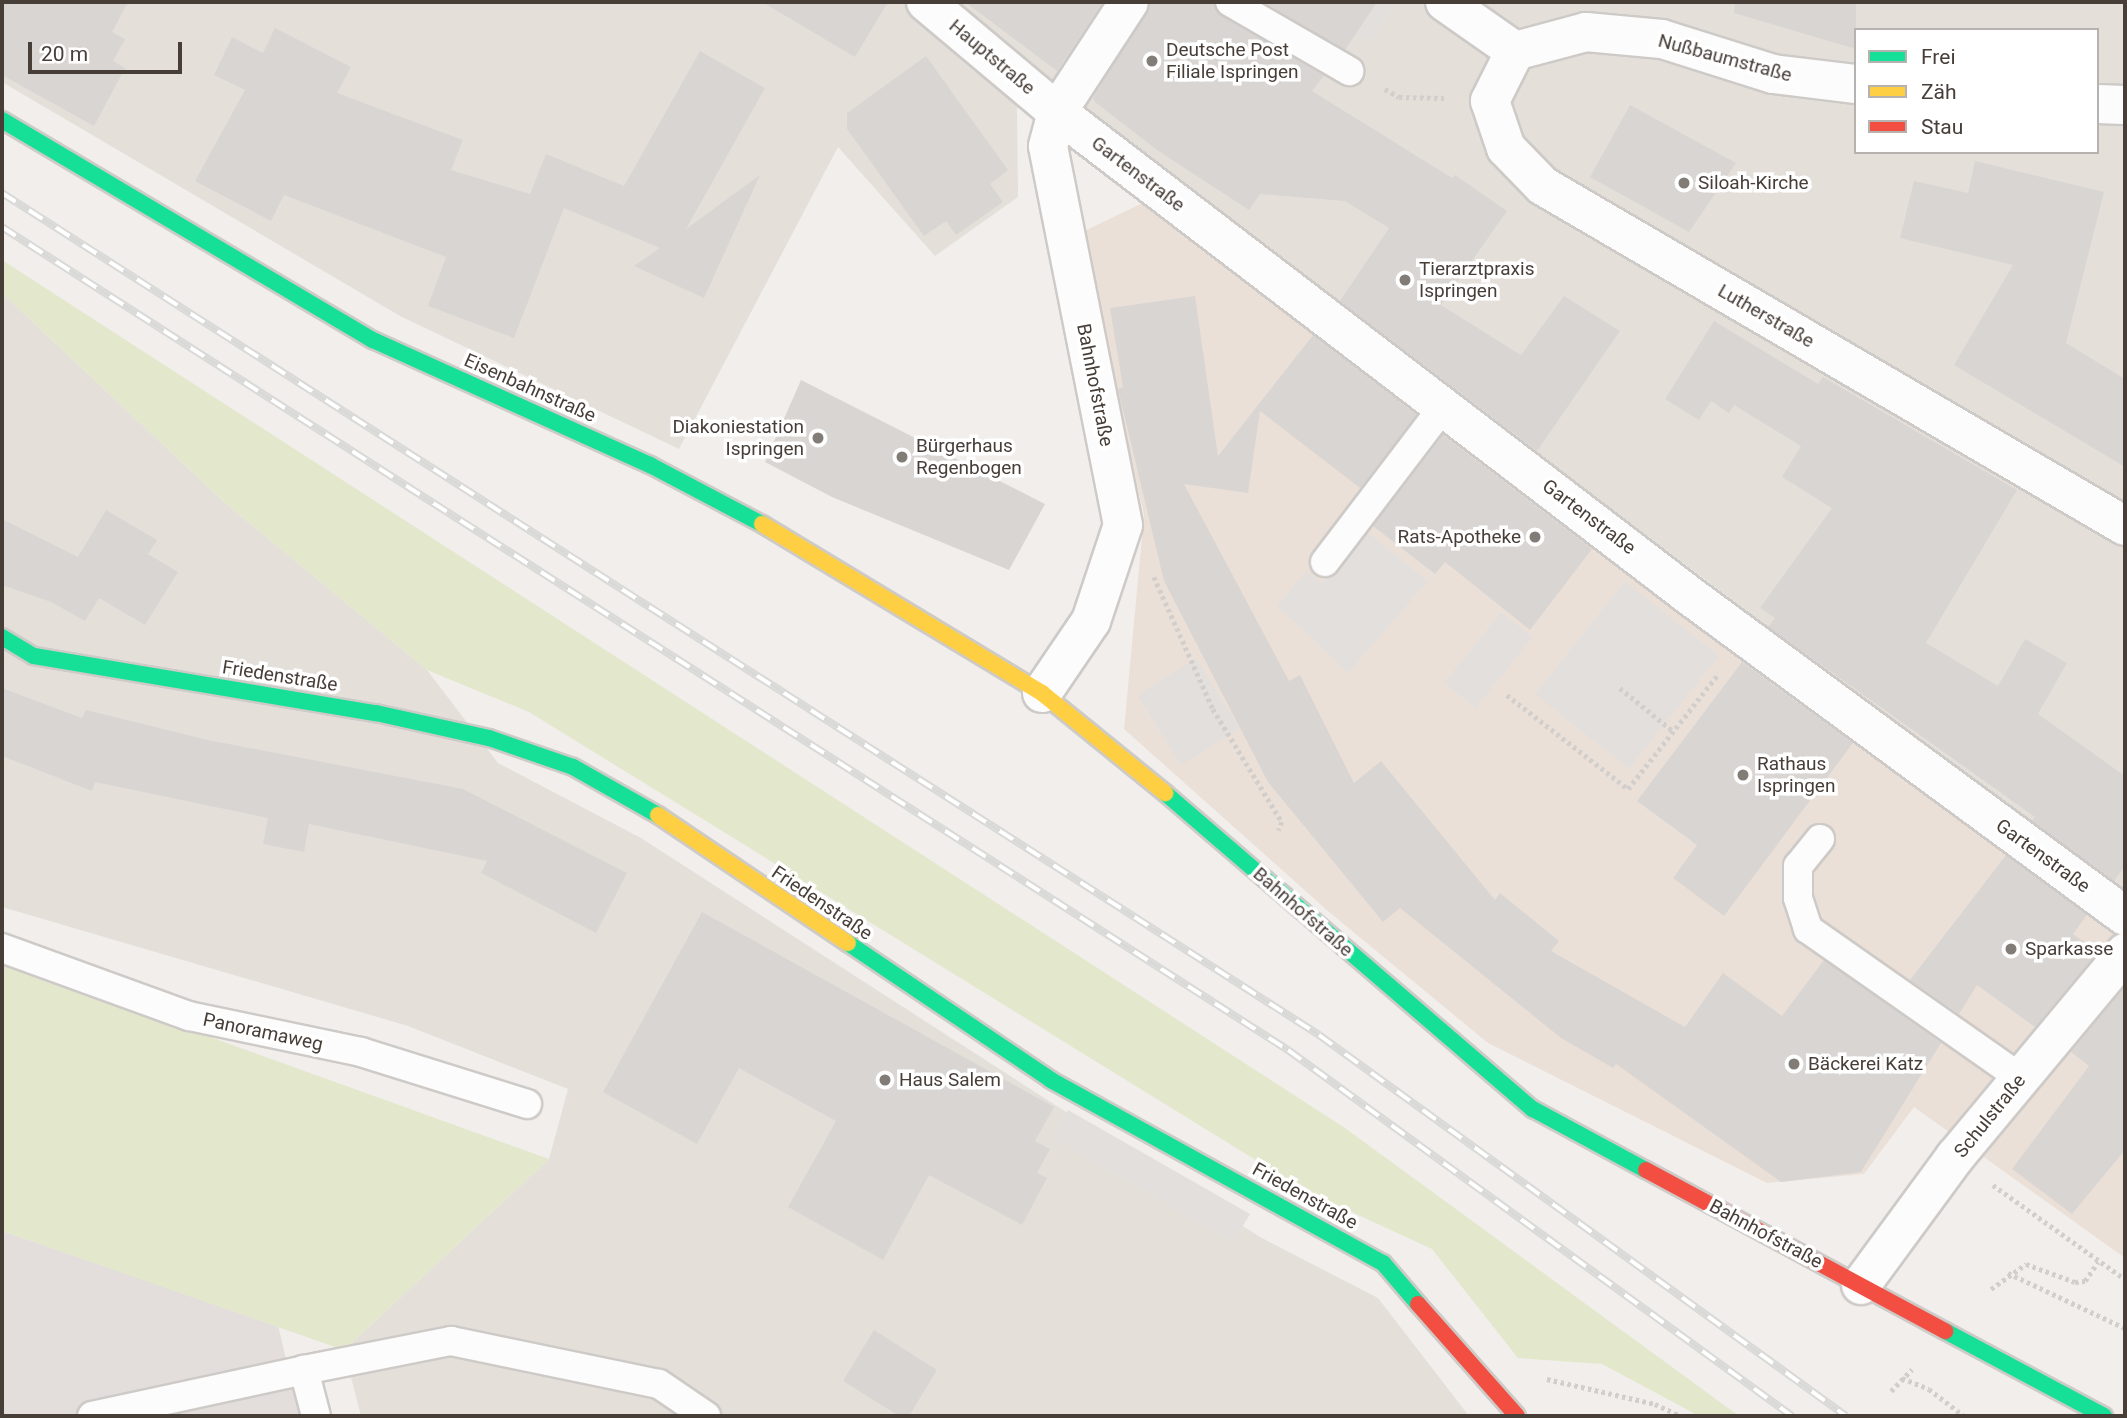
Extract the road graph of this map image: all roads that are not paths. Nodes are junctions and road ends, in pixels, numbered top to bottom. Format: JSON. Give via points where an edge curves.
{"nodes":[{"id":1,"x":926,"y":2,"type":"edge"},
{"id":2,"x":1129,"y":2,"type":"edge"},
{"id":3,"x":1230,"y":2,"type":"edge"},
{"id":4,"x":1445,"y":2,"type":"edge"},
{"id":5,"x":1515,"y":51,"type":"junction"},
{"id":6,"x":1349,"y":71,"type":"dead end"},
{"id":7,"x":1854,"y":84,"type":"edge"},
{"id":8,"x":2099,"y":104,"type":"edge"},
{"id":9,"x":2125,"y":105,"type":"edge"},
{"id":10,"x":1057,"y":112,"type":"junction"},
{"id":11,"x":2,"y":120,"type":"edge"},
{"id":12,"x":1444,"y":406,"type":"junction"},
{"id":13,"x":2125,"y":526,"type":"edge"},
{"id":14,"x":1325,"y":562,"type":"dead end"},
{"id":15,"x":2,"y":637,"type":"edge"},
{"id":16,"x":1042,"y":693,"type":"junction"},
{"id":17,"x":1820,"y":839,"type":"dead end"},
{"id":18,"x":2125,"y":916,"type":"edge"},
{"id":19,"x":2,"y":948,"type":"edge"},
{"id":20,"x":2125,"y":953,"type":"edge"},
{"id":21,"x":2021,"y":1078,"type":"junction"},
{"id":22,"x":527,"y":1104,"type":"dead end"},
{"id":23,"x":1861,"y":1285,"type":"junction"},
{"id":24,"x":304,"y":1370,"type":"junction"},
{"id":25,"x":92,"y":1416,"type":"edge"},
{"id":26,"x":316,"y":1416,"type":"edge"},
{"id":27,"x":706,"y":1416,"type":"edge"},
{"id":28,"x":1517,"y":1416,"type":"edge"},
{"id":29,"x":2104,"y":1416,"type":"edge"}],
"edges":[{"from":1,"to":10,"type":"street","name":"Hauptstraße"},
{"from":2,"to":10,"type":"street"},
{"from":3,"to":6,"type":"lane"},
{"from":4,"to":5,"type":"street"},
{"from":5,"to":7,"type":"street","name":"Nußbaumstraße","via":[[1586,32],[1662,39],[1773,74]]},
{"from":5,"to":13,"type":"street","name":"Lutherstraße","via":[[1490,101],[1506,148],[1544,186]]},
{"from":8,"to":9,"type":"street"},
{"from":10,"to":12,"type":"street","name":"Gartenstraße"},
{"from":10,"to":16,"type":"street","name":"Bahnhofstraße","via":[[1048,146],[1123,525],[1091,621]]},
{"from":11,"to":16,"type":"main road","name":"Eisenbahnstraße","via":[[373,340],[650,465],[764,525]]},
{"from":12,"to":14,"type":"lane"},
{"from":12,"to":18,"type":"street","name":"Gartenstraße","via":[[1747,638]]},
{"from":15,"to":28,"type":"main road","name":"Friedenstraße","via":[[34,656],[376,713],[489,738],[573,767],[646,807],[1051,1080],[1383,1263]]},
{"from":16,"to":23,"type":"main road","name":"Bahnhofstraße","via":[[1533,1109]]},
{"from":17,"to":21,"type":"lane","via":[[1798,866],[1798,898],[1808,929]]},
{"from":19,"to":22,"type":"lane","name":"Panoramaweg","via":[[189,1016],[361,1052]]},
{"from":20,"to":21,"type":"street","name":"Schulstraße"},
{"from":21,"to":23,"type":"street","name":"Schulstraße","via":[[1955,1157]]},
{"from":23,"to":29,"type":"main road","name":"Bahnhofstraße"},
{"from":24,"to":25,"type":"lane"},
{"from":24,"to":26,"type":"lane"},
{"from":24,"to":27,"type":"lane","via":[[452,1341],[659,1384]]}]}
